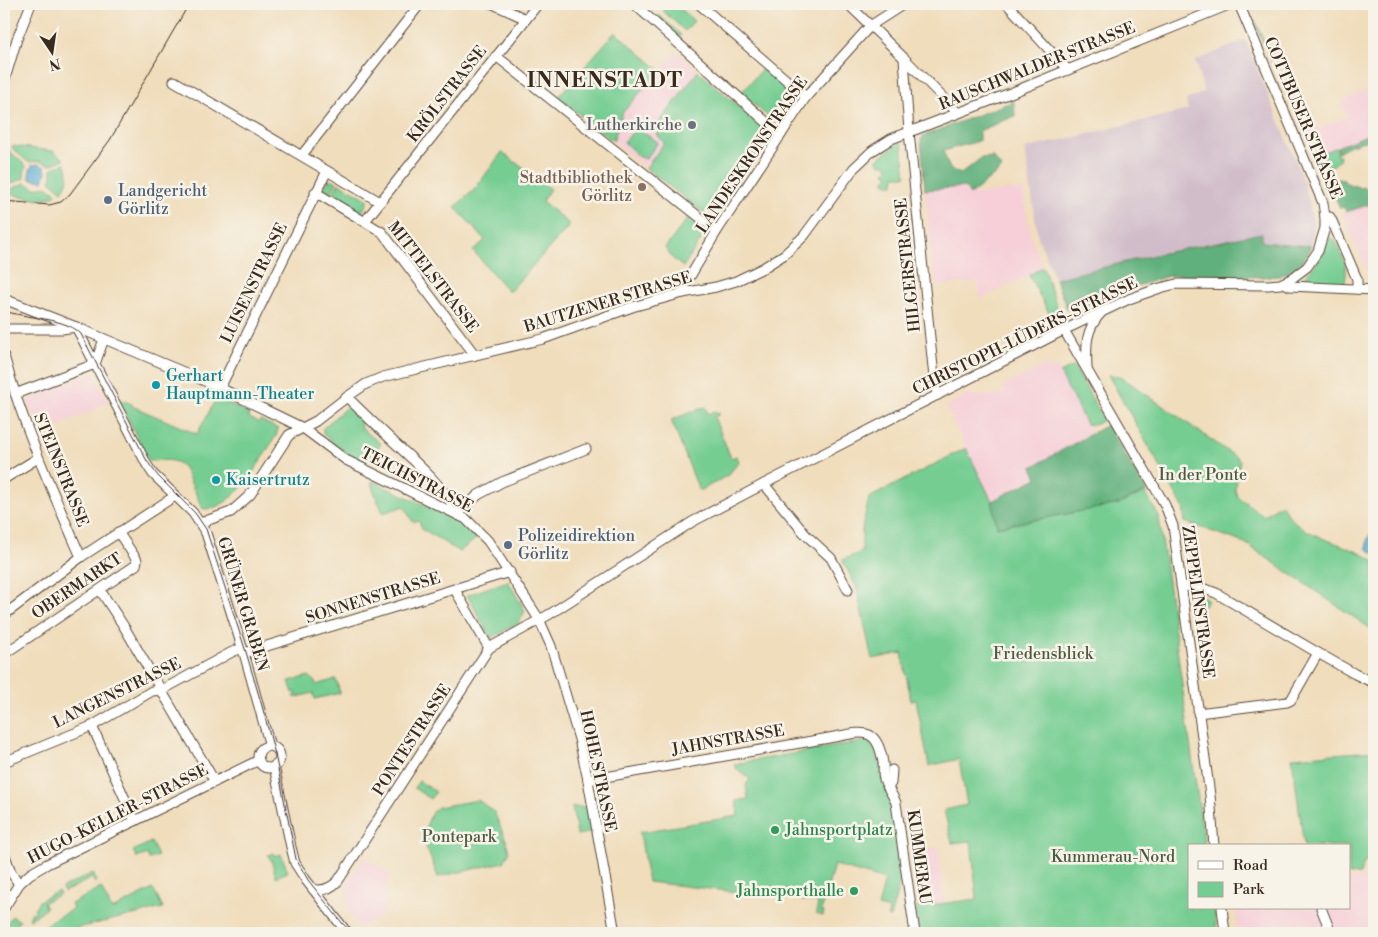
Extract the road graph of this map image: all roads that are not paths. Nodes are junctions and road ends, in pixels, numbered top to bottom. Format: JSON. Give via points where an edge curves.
{"nodes":[{"id":1,"x":31,"y":4,"type":"edge"},
{"id":2,"x":420,"y":4,"type":"edge"},
{"id":3,"x":493,"y":4,"type":"edge"},
{"id":4,"x":538,"y":4,"type":"edge"},
{"id":5,"x":634,"y":4,"type":"edge"},
{"id":6,"x":699,"y":4,"type":"edge"},
{"id":7,"x":848,"y":4,"type":"edge"},
{"id":8,"x":904,"y":4,"type":"edge"},
{"id":9,"x":1007,"y":4,"type":"edge"},
{"id":10,"x":1231,"y":4,"type":"edge"},
{"id":11,"x":1238,"y":4,"type":"edge"},
{"id":12,"x":526,"y":19,"type":"junction"},
{"id":13,"x":870,"y":26,"type":"junction"},
{"id":14,"x":496,"y":56,"type":"junction"},
{"id":15,"x":904,"y":58,"type":"junction"},
{"id":16,"x":1068,"y":70,"type":"junction"},
{"id":17,"x":174,"y":81,"type":"dead end"},
{"id":18,"x":4,"y":82,"type":"edge"},
{"id":19,"x":806,"y":97,"type":"junction"},
{"id":20,"x":958,"y":113,"type":"junction"},
{"id":21,"x":909,"y":132,"type":"junction"},
{"id":22,"x":781,"y":134,"type":"junction"},
{"id":23,"x":302,"y":156,"type":"junction"},
{"id":24,"x":327,"y":171,"type":"junction"},
{"id":25,"x":316,"y":192,"type":"junction"},
{"id":26,"x":380,"y":202,"type":"junction"},
{"id":27,"x":1326,"y":217,"type":"junction"},
{"id":28,"x":365,"y":221,"type":"junction"},
{"id":29,"x":717,"y":231,"type":"junction"},
{"id":30,"x":1285,"y":282,"type":"junction"},
{"id":31,"x":1357,"y":289,"type":"junction"},
{"id":32,"x":1374,"y":290,"type":"edge"},
{"id":33,"x":684,"y":293,"type":"junction"},
{"id":34,"x":4,"y":299,"type":"edge"},
{"id":35,"x":1103,"y":311,"type":"junction"},
{"id":36,"x":76,"y":327,"type":"junction"},
{"id":37,"x":4,"y":329,"type":"edge"},
{"id":38,"x":1064,"y":330,"type":"junction"},
{"id":39,"x":104,"y":339,"type":"junction"},
{"id":40,"x":4,"y":356,"type":"edge"},
{"id":41,"x":474,"y":356,"type":"junction"},
{"id":42,"x":96,"y":364,"type":"junction"},
{"id":43,"x":1088,"y":371,"type":"junction"},
{"id":44,"x":220,"y":388,"type":"junction"},
{"id":45,"x":15,"y":394,"type":"junction"},
{"id":46,"x":938,"y":395,"type":"junction"},
{"id":47,"x":347,"y":397,"type":"junction"},
{"id":48,"x":303,"y":428,"type":"junction"},
{"id":49,"x":586,"y":449,"type":"dead end"},
{"id":50,"x":38,"y":458,"type":"junction"},
{"id":51,"x":4,"y":479,"type":"edge"},
{"id":52,"x":764,"y":484,"type":"junction"},
{"id":53,"x":175,"y":496,"type":"junction"},
{"id":54,"x":458,"y":514,"type":"junction"},
{"id":55,"x":200,"y":523,"type":"junction"},
{"id":56,"x":118,"y":532,"type":"junction"},
{"id":57,"x":81,"y":557,"type":"junction"},
{"id":58,"x":510,"y":572,"type":"junction"},
{"id":59,"x":1181,"y":586,"type":"junction"},
{"id":60,"x":100,"y":590,"type":"junction"},
{"id":61,"x":455,"y":590,"type":"junction"},
{"id":62,"x":848,"y":590,"type":"dead end"},
{"id":63,"x":4,"y":615,"type":"edge"},
{"id":64,"x":540,"y":619,"type":"junction"},
{"id":65,"x":489,"y":648,"type":"junction"},
{"id":66,"x":243,"y":650,"type":"junction"},
{"id":67,"x":4,"y":653,"type":"edge"},
{"id":68,"x":1318,"y":653,"type":"junction"},
{"id":69,"x":1374,"y":682,"type":"edge"},
{"id":70,"x":162,"y":690,"type":"junction"},
{"id":71,"x":1198,"y":713,"type":"junction"},
{"id":72,"x":92,"y":726,"type":"junction"},
{"id":73,"x":873,"y":737,"type":"joint"},
{"id":74,"x":270,"y":746,"type":"junction"},
{"id":75,"x":259,"y":760,"type":"junction"},
{"id":76,"x":4,"y":762,"type":"edge"},
{"id":77,"x":274,"y":766,"type":"junction"},
{"id":78,"x":892,"y":770,"type":"dead end"},
{"id":79,"x":588,"y":780,"type":"junction"},
{"id":80,"x":215,"y":782,"type":"junction"},
{"id":81,"x":888,"y":787,"type":"junction"},
{"id":82,"x":135,"y":821,"type":"junction"},
{"id":83,"x":1214,"y":844,"type":"edge"},
{"id":84,"x":4,"y":853,"type":"edge"},
{"id":85,"x":19,"y":884,"type":"junction"},
{"id":86,"x":313,"y":889,"type":"junction"},
{"id":87,"x":4,"y":908,"type":"edge"},
{"id":88,"x":1222,"y":910,"type":"edge"},
{"id":89,"x":1322,"y":910,"type":"edge"},
{"id":90,"x":349,"y":933,"type":"edge"},
{"id":91,"x":615,"y":933,"type":"edge"},
{"id":92,"x":915,"y":933,"type":"edge"},
{"id":93,"x":1225,"y":933,"type":"edge"},
{"id":94,"x":1331,"y":933,"type":"edge"}],
"edges":[{"from":1,"to":18,"type":"street"},
{"from":2,"to":23,"type":"street"},
{"from":3,"to":12,"type":"street"},
{"from":4,"to":12,"type":"street","name":"KRÖLSTRASSE"},
{"from":5,"to":22,"type":"street"},
{"from":6,"to":19,"type":"street"},
{"from":7,"to":13,"type":"street"},
{"from":8,"to":13,"type":"street","name":"LANDESKRONSTRASSE"},
{"from":9,"to":16,"type":"street"},
{"from":10,"to":16,"type":"street","name":"RAUSCHWALDER STRASSE"},
{"from":11,"to":27,"type":"street","name":"COTTBUSER STRASSE","via":[[1318,189]]},
{"from":12,"to":14,"type":"street","name":"KRÖLSTRASSE"},
{"from":13,"to":15,"type":"street"},
{"from":13,"to":19,"type":"street","name":"LANDESKRONSTRASSE"},
{"from":14,"to":26,"type":"street","name":"KRÖLSTRASSE"},
{"from":14,"to":29,"type":"street"},
{"from":15,"to":20,"type":"street"},
{"from":15,"to":21,"type":"street","name":"HILGERSTRASSE"},
{"from":16,"to":20,"type":"street","name":"RAUSCHWALDER STRASSE"},
{"from":17,"to":23,"type":"street"},
{"from":19,"to":22,"type":"street","name":"LANDESKRONSTRASSE"},
{"from":20,"to":21,"type":"street","name":"RAUSCHWALDER STRASSE"},
{"from":21,"to":33,"type":"street","name":"BAUTZENER STRASSE","via":[[872,151],[854,168],[804,236],[785,254],[736,280]]},
{"from":21,"to":46,"type":"street","name":"HILGERSTRASSE"},
{"from":22,"to":29,"type":"street","name":"LANDESKRONSTRASSE"},
{"from":23,"to":24,"type":"street"},
{"from":24,"to":25,"type":"street","name":"LUISENSTRASSE"},
{"from":24,"to":26,"type":"street"},
{"from":25,"to":28,"type":"street","name":"MITTELSTRASSE"},
{"from":25,"to":44,"type":"street","name":"LUISENSTRASSE"},
{"from":26,"to":28,"type":"street","name":"KRÖLSTRASSE"},
{"from":27,"to":30,"type":"street","name":"COTTBUSER STRASSE","via":[[1323,237],[1314,258],[1298,275]]},
{"from":27,"to":31,"type":"street","name":"COTTBUSER STRASSE","via":[[1332,221],[1357,279]]},
{"from":28,"to":41,"type":"street","name":"MITTELSTRASSE","via":[[382,232]]},
{"from":29,"to":33,"type":"street","name":"LANDESKRONSTRASSE"},
{"from":30,"to":31,"type":"street","name":"CHRISTOPH-LÜDERS-STRASSE","via":[[1290,286]]},
{"from":30,"to":35,"type":"street","name":"CHRISTOPH-LÜDERS-STRASSE","via":[[1258,286],[1176,284]]},
{"from":31,"to":32,"type":"street","name":"CHRISTOPH-LÜDERS-STRASSE"},
{"from":33,"to":41,"type":"street","name":"BAUTZENER STRASSE","via":[[632,307],[543,339]]},
{"from":34,"to":36,"type":"street","name":"TEICHSTRASSE"},
{"from":35,"to":38,"type":"street","name":"CHRISTOPH-LÜDERS-STRASSE"},
{"from":35,"to":43,"type":"street","via":[[1090,329],[1086,342]]},
{"from":36,"to":37,"type":"street"},
{"from":36,"to":39,"type":"street","name":"TEICHSTRASSE"},
{"from":36,"to":42,"type":"street","name":"GRÜNER GRABEN"},
{"from":38,"to":43,"type":"street","name":"ZEPPELINSTRASSE"},
{"from":38,"to":46,"type":"street","name":"CHRISTOPH-LÜDERS-STRASSE"},
{"from":39,"to":42,"type":"street"},
{"from":39,"to":44,"type":"street","name":"TEICHSTRASSE"},
{"from":40,"to":45,"type":"street","name":"STEINSTRASSE"},
{"from":41,"to":47,"type":"street","name":"BAUTZENER STRASSE","via":[[383,377]]},
{"from":42,"to":45,"type":"street"},
{"from":42,"to":53,"type":"street","name":"GRÜNER GRABEN","via":[[147,465]]},
{"from":43,"to":59,"type":"street","name":"ZEPPELINSTRASSE","via":[[1165,505],[1173,526]]},
{"from":44,"to":48,"type":"street","name":"TEICHSTRASSE"},
{"from":45,"to":50,"type":"street","name":"STEINSTRASSE"},
{"from":46,"to":52,"type":"street","name":"CHRISTOPH-LÜDERS-STRASSE"},
{"from":47,"to":48,"type":"street","name":"BAUTZENER STRASSE"},
{"from":47,"to":54,"type":"street","via":[[429,475]]},
{"from":48,"to":54,"type":"street","name":"TEICHSTRASSE","via":[[346,460]]},
{"from":48,"to":55,"type":"street","name":"BAUTZENER STRASSE","via":[[289,435],[250,495],[231,512]]},
{"from":49,"to":54,"type":"street","via":[[502,482],[478,495]]},
{"from":50,"to":51,"type":"street"},
{"from":50,"to":57,"type":"street","name":"STEINSTRASSE"},
{"from":52,"to":62,"type":"street","via":[[805,534],[831,558]]},
{"from":52,"to":64,"type":"street","name":"CHRISTOPH-LÜDERS-STRASSE","via":[[692,522]]},
{"from":53,"to":55,"type":"street","name":"GRÜNER GRABEN"},
{"from":53,"to":56,"type":"street","name":"OBERMARKT"},
{"from":54,"to":58,"type":"street","name":"TEICHSTRASSE","via":[[488,541]]},
{"from":55,"to":66,"type":"street","name":"GRÜNER GRABEN"},
{"from":56,"to":57,"type":"street","name":"OBERMARKT"},
{"from":56,"to":60,"type":"street","name":"OBERMARKT","via":[[137,562]]},
{"from":57,"to":63,"type":"street","name":"OBERMARKT"},
{"from":58,"to":61,"type":"street","name":"SONNENSTRASSE"},
{"from":58,"to":64,"type":"street","name":"TEICHSTRASSE"},
{"from":59,"to":68,"type":"street","via":[[1216,592]]},
{"from":59,"to":71,"type":"street","name":"ZEPPELINSTRASSE"},
{"from":60,"to":67,"type":"street","name":"OBERMARKT"},
{"from":60,"to":70,"type":"street"},
{"from":61,"to":65,"type":"street"},
{"from":61,"to":66,"type":"street","name":"SONNENSTRASSE"},
{"from":64,"to":65,"type":"street","name":"PONTESTRASSE"},
{"from":64,"to":79,"type":"street","name":"HOHE STRASSE","via":[[554,656]]},
{"from":65,"to":86,"type":"street","name":"PONTESTRASSE","via":[[338,881],[323,890]]},
{"from":66,"to":70,"type":"street","name":"LANGENSTRASSE","via":[[232,652]]},
{"from":66,"to":74,"type":"street","name":"GRÜNER GRABEN"},
{"from":68,"to":69,"type":"street"},
{"from":68,"to":71,"type":"street","via":[[1287,702]]},
{"from":70,"to":72,"type":"street","name":"LANGENSTRASSE","via":[[152,691]]},
{"from":70,"to":80,"type":"street"},
{"from":71,"to":83,"type":"street","name":"ZEPPELINSTRASSE"},
{"from":72,"to":76,"type":"street","name":"LANGENSTRASSE"},
{"from":72,"to":82,"type":"street"},
{"from":73,"to":79,"type":"street","name":"JAHNSTRASSE","via":[[864,733],[829,738]]},
{"from":73,"to":81,"type":"street","name":"KUMMERAU","via":[[881,754]]},
{"from":74,"to":75,"type":"street","via":[[260,751]]},
{"from":74,"to":77,"type":"street","via":[[280,755]]},
{"from":75,"to":77,"type":"street","via":[[264,766]]},
{"from":75,"to":80,"type":"street","name":"HUGO-KELLER-STRASSE"},
{"from":77,"to":86,"type":"street","via":[[293,855],[300,872]]},
{"from":78,"to":81,"type":"street"},
{"from":79,"to":91,"type":"street","name":"HOHE STRASSE"},
{"from":80,"to":82,"type":"street","name":"HUGO-KELLER-STRASSE"},
{"from":81,"to":92,"type":"street","name":"KUMMERAU","via":[[896,803]]},
{"from":82,"to":85,"type":"street","name":"HUGO-KELLER-STRASSE","via":[[47,864]]},
{"from":84,"to":85,"type":"street"},
{"from":85,"to":87,"type":"street","name":"HUGO-KELLER-STRASSE"},
{"from":86,"to":90,"type":"street"},
{"from":88,"to":93,"type":"street"},
{"from":89,"to":94,"type":"street"}]}
